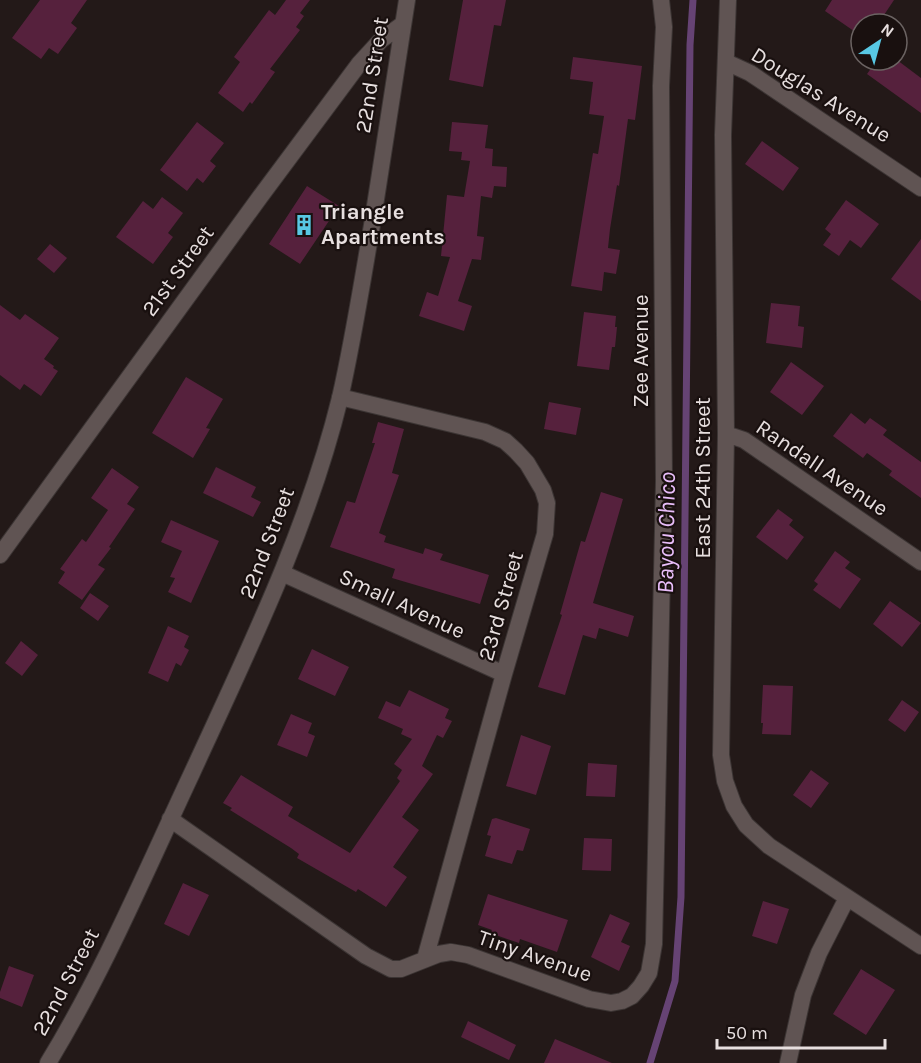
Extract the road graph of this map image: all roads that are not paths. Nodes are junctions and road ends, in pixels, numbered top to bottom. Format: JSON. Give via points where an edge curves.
{"nodes":[{"id":1,"x":406,"y":0,"type":"edge"},
{"id":2,"x":661,"y":0,"type":"edge"},
{"id":3,"x":728,"y":0,"type":"edge"},
{"id":4,"x":403,"y":24,"type":"junction"},
{"id":5,"x":726,"y":63,"type":"junction"},
{"id":6,"x":921,"y":188,"type":"edge"},
{"id":7,"x":340,"y":397,"type":"junction"},
{"id":8,"x":726,"y":434,"type":"junction"},
{"id":9,"x":0,"y":555,"type":"edge"},
{"id":10,"x":921,"y":562,"type":"edge"},
{"id":11,"x":282,"y":573,"type":"junction"},
{"id":12,"x":504,"y":674,"type":"junction"},
{"id":13,"x":659,"y":701,"type":"joint"},
{"id":14,"x":170,"y":819,"type":"junction"},
{"id":15,"x":847,"y":898,"type":"junction"},
{"id":16,"x":921,"y":946,"type":"edge"},
{"id":17,"x":425,"y":959,"type":"junction"},
{"id":18,"x":48,"y":1063,"type":"edge"},
{"id":19,"x":788,"y":1063,"type":"edge"}],
"edges":[{"from":1,"to":4,"type":"street","name":"22nd Street"},
{"from":2,"to":13,"type":"street","name":"Zee Avenue","via":[[664,481]]},
{"from":3,"to":5,"type":"street","name":"East 24th Street"},
{"from":4,"to":7,"type":"street","name":"22nd Street"},
{"from":4,"to":9,"type":"street","name":"21st Street","via":[[381,39],[345,83]]},
{"from":5,"to":6,"type":"street","name":"Douglas Avenue","via":[[750,73]]},
{"from":5,"to":8,"type":"street","name":"East 24th Street"},
{"from":7,"to":11,"type":"street","name":"22nd Street"},
{"from":7,"to":12,"type":"street","name":"23rd Street","via":[[486,432],[505,441],[527,463],[543,490],[548,503],[545,534]]},
{"from":8,"to":10,"type":"street","name":"Randall Avenue","via":[[744,440]]},
{"from":8,"to":15,"type":"street","name":"East 24th Street","via":[[721,755],[725,781],[746,825],[769,846]]},
{"from":11,"to":12,"type":"street","name":"Small Avenue"},
{"from":11,"to":14,"type":"street","name":"22nd Street"},
{"from":12,"to":17,"type":"street","name":"23rd Street"},
{"from":13,"to":17,"type":"street","name":"Tiny Avenue","via":[[654,944],[649,973],[642,986],[632,996],[611,1003],[589,999],[468,955],[451,952]]},
{"from":14,"to":17,"type":"street","name":"Tiny Avenue","via":[[366,956],[391,969]]},
{"from":14,"to":18,"type":"street","name":"22nd Street","via":[[74,1021]]},
{"from":15,"to":16,"type":"street","name":"East 24th Street"},
{"from":15,"to":19,"type":"street","via":[[803,995]]}]}
